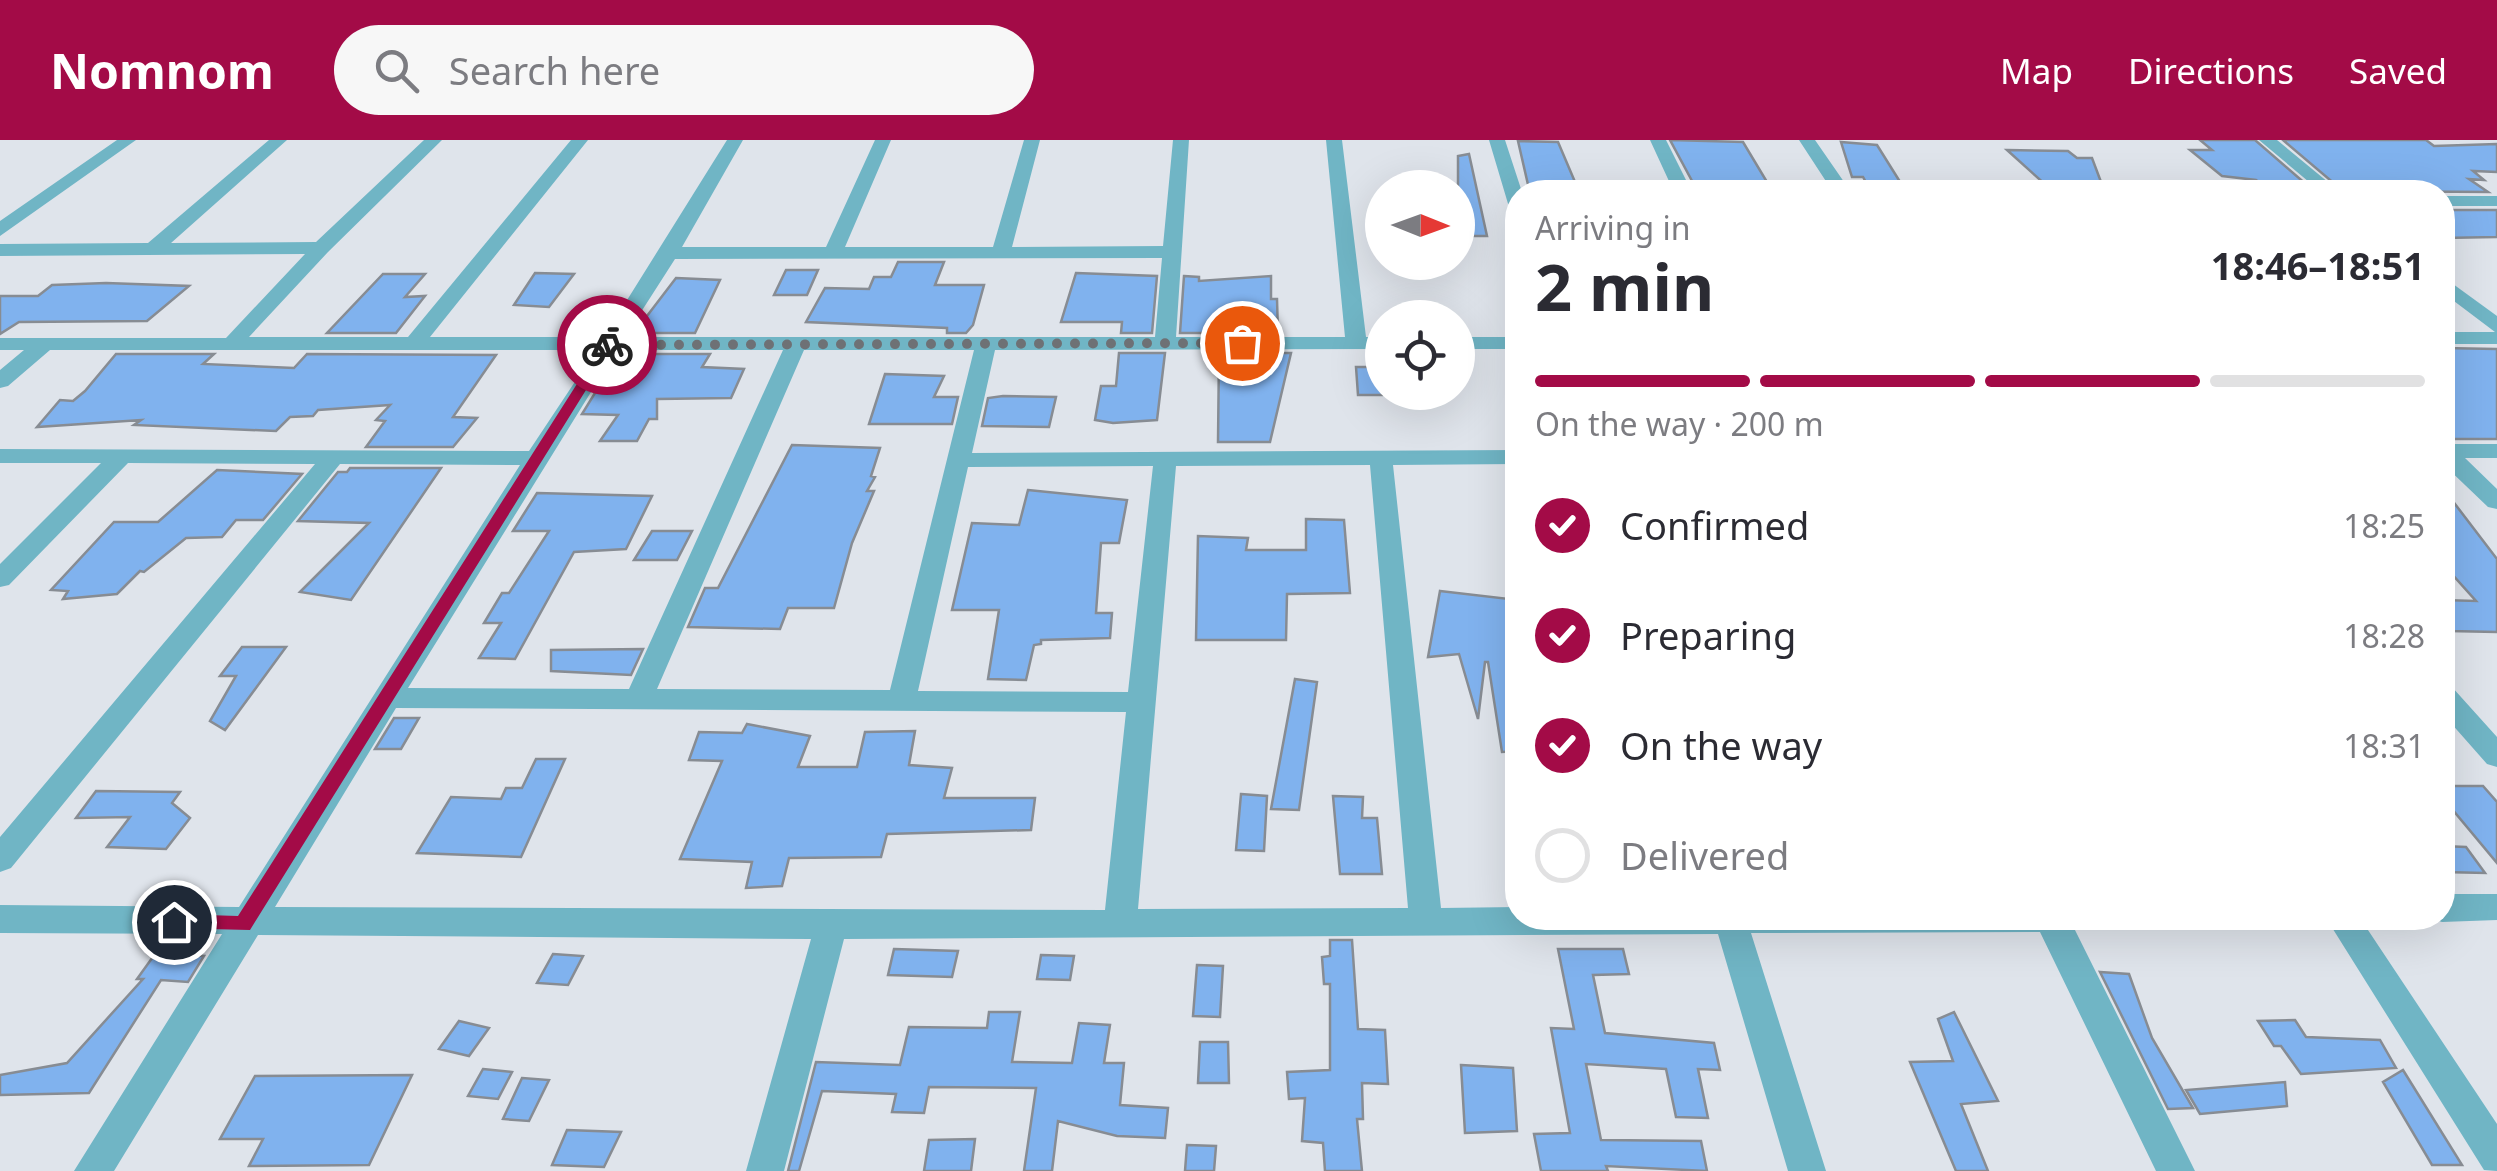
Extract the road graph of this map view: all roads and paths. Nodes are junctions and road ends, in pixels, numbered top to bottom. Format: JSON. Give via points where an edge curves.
{"nodes":[{"id":1,"x":128,"y":140,"type":"edge"},
{"id":2,"x":279,"y":140,"type":"edge"},
{"id":3,"x":434,"y":140,"type":"edge"},
{"id":4,"x":580,"y":140,"type":"edge"},
{"id":5,"x":734,"y":140,"type":"edge"},
{"id":6,"x":883,"y":140,"type":"edge"},
{"id":7,"x":1032,"y":140,"type":"edge"},
{"id":8,"x":1181,"y":140,"type":"edge"},
{"id":9,"x":1334,"y":140,"type":"edge"},
{"id":10,"x":1498,"y":140,"type":"edge"},
{"id":11,"x":1658,"y":140,"type":"edge"},
{"id":12,"x":1807,"y":140,"type":"edge"},
{"id":13,"x":2268,"y":140,"type":"edge"},
{"id":14,"x":1510,"y":180,"type":"edge"},
{"id":15,"x":1677,"y":180,"type":"edge"},
{"id":16,"x":1834,"y":180,"type":"edge"},
{"id":17,"x":2316,"y":180,"type":"edge"},
{"id":18,"x":2455,"y":201,"type":"edge"},
{"id":19,"x":2497,"y":201,"type":"edge"},
{"id":20,"x":0,"y":230,"type":"edge"},
{"id":21,"x":321,"y":248,"type":"junction"},
{"id":22,"x":153,"y":249,"type":"junction"},
{"id":23,"x":0,"y":250,"type":"edge"},
{"id":24,"x":1001,"y":252,"type":"junction"},
{"id":25,"x":1173,"y":252,"type":"junction"},
{"id":26,"x":669,"y":253,"type":"junction"},
{"id":27,"x":833,"y":253,"type":"junction"},
{"id":28,"x":2455,"y":292,"type":"edge"},
{"id":29,"x":2497,"y":326,"type":"edge"},
{"id":30,"x":2455,"y":338,"type":"edge"},
{"id":31,"x":2497,"y":338,"type":"edge"},
{"id":32,"x":415,"y":342,"type":"junction"},
{"id":33,"x":797,"y":342,"type":"junction"},
{"id":34,"x":232,"y":343,"type":"junction"},
{"id":35,"x":609,"y":343,"type":"junction"},
{"id":36,"x":986,"y":343,"type":"junction"},
{"id":37,"x":1165,"y":343,"type":"junction"},
{"id":38,"x":1356,"y":343,"type":"junction"},
{"id":39,"x":1365,"y":343,"type":"edge"},
{"id":40,"x":1475,"y":343,"type":"edge"},
{"id":41,"x":1505,"y":343,"type":"edge"},
{"id":42,"x":0,"y":344,"type":"edge"},
{"id":43,"x":44,"y":344,"type":"junction"},
{"id":44,"x":0,"y":381,"type":"edge"},
{"id":45,"x":2455,"y":451,"type":"edge"},
{"id":46,"x":2497,"y":451,"type":"edge"},
{"id":47,"x":0,"y":456,"type":"edge"},
{"id":48,"x":1505,"y":456,"type":"edge"},
{"id":49,"x":120,"y":458,"type":"junction"},
{"id":50,"x":536,"y":458,"type":"junction"},
{"id":51,"x":1381,"y":458,"type":"junction"},
{"id":52,"x":332,"y":459,"type":"junction"},
{"id":53,"x":1165,"y":459,"type":"junction"},
{"id":54,"x":958,"y":460,"type":"junction"},
{"id":55,"x":2455,"y":462,"type":"edge"},
{"id":56,"x":2497,"y":502,"type":"edge"},
{"id":57,"x":0,"y":579,"type":"edge"},
{"id":58,"x":386,"y":698,"type":"junction"},
{"id":59,"x":640,"y":699,"type":"junction"},
{"id":60,"x":901,"y":702,"type":"junction"},
{"id":61,"x":1143,"y":702,"type":"junction"},
{"id":62,"x":2455,"y":709,"type":"edge"},
{"id":63,"x":2497,"y":756,"type":"edge"},
{"id":64,"x":0,"y":859,"type":"edge"},
{"id":65,"x":2497,"y":907,"type":"edge"},
{"id":66,"x":2455,"y":908,"type":"edge"},
{"id":67,"x":0,"y":919,"type":"edge"},
{"id":68,"x":1505,"y":920,"type":"edge"},
{"id":69,"x":1426,"y":921,"type":"junction"},
{"id":70,"x":1120,"y":923,"type":"junction"},
{"id":71,"x":244,"y":924,"type":"junction"},
{"id":72,"x":831,"y":925,"type":"junction"},
{"id":73,"x":1734,"y":930,"type":"edge"},
{"id":74,"x":2058,"y":930,"type":"edge"},
{"id":75,"x":2350,"y":930,"type":"edge"},
{"id":76,"x":2497,"y":1157,"type":"edge"},
{"id":77,"x":93,"y":1171,"type":"edge"},
{"id":78,"x":765,"y":1171,"type":"edge"},
{"id":79,"x":1806,"y":1171,"type":"edge"},
{"id":80,"x":2176,"y":1171,"type":"edge"}],
"edges":[{"from":1,"to":20,"type":"street"},
{"from":2,"to":22,"type":"street"},
{"from":3,"to":21,"type":"street"},
{"from":4,"to":32,"type":"street"},
{"from":5,"to":26,"type":"street"},
{"from":6,"to":27,"type":"street"},
{"from":7,"to":24,"type":"street"},
{"from":8,"to":25,"type":"street"},
{"from":9,"to":38,"type":"street"},
{"from":10,"to":14,"type":"street"},
{"from":11,"to":15,"type":"street"},
{"from":12,"to":16,"type":"street"},
{"from":13,"to":17,"type":"street"},
{"from":18,"to":19,"type":"street"},
{"from":21,"to":22,"type":"street"},
{"from":21,"to":34,"type":"street"},
{"from":22,"to":23,"type":"street"},
{"from":24,"to":25,"type":"street"},
{"from":24,"to":27,"type":"street"},
{"from":25,"to":37,"type":"street"},
{"from":26,"to":27,"type":"street"},
{"from":26,"to":35,"type":"street"},
{"from":28,"to":29,"type":"street"},
{"from":30,"to":31,"type":"street"},
{"from":32,"to":34,"type":"street"},
{"from":32,"to":35,"type":"street"},
{"from":33,"to":35,"type":"street"},
{"from":33,"to":36,"type":"street"},
{"from":33,"to":59,"type":"street"},
{"from":34,"to":43,"type":"street"},
{"from":35,"to":50,"type":"street"},
{"from":36,"to":37,"type":"street"},
{"from":36,"to":54,"type":"street"},
{"from":37,"to":38,"type":"street"},
{"from":38,"to":39,"type":"street"},
{"from":40,"to":41,"type":"street"},
{"from":42,"to":43,"type":"street"},
{"from":43,"to":44,"type":"street"},
{"from":45,"to":46,"type":"street"},
{"from":47,"to":49,"type":"street"},
{"from":48,"to":51,"type":"street"},
{"from":49,"to":52,"type":"street"},
{"from":49,"to":57,"type":"street"},
{"from":50,"to":52,"type":"street"},
{"from":50,"to":58,"type":"street"},
{"from":51,"to":53,"type":"street"},
{"from":51,"to":69,"type":"street"},
{"from":52,"to":64,"type":"street"},
{"from":53,"to":54,"type":"street"},
{"from":53,"to":61,"type":"street"},
{"from":54,"to":60,"type":"street"},
{"from":55,"to":56,"type":"street"},
{"from":58,"to":59,"type":"street"},
{"from":58,"to":71,"type":"street"},
{"from":59,"to":60,"type":"street"},
{"from":60,"to":61,"type":"street"},
{"from":61,"to":70,"type":"street"},
{"from":62,"to":63,"type":"street"},
{"from":65,"to":66,"type":"street"},
{"from":67,"to":71,"type":"street"},
{"from":68,"to":69,"type":"street"},
{"from":69,"to":70,"type":"street"},
{"from":70,"to":72,"type":"street"},
{"from":71,"to":72,"type":"street"},
{"from":71,"to":77,"type":"street"},
{"from":72,"to":78,"type":"street"},
{"from":73,"to":79,"type":"street"},
{"from":74,"to":80,"type":"street"},
{"from":75,"to":76,"type":"street"}]}
